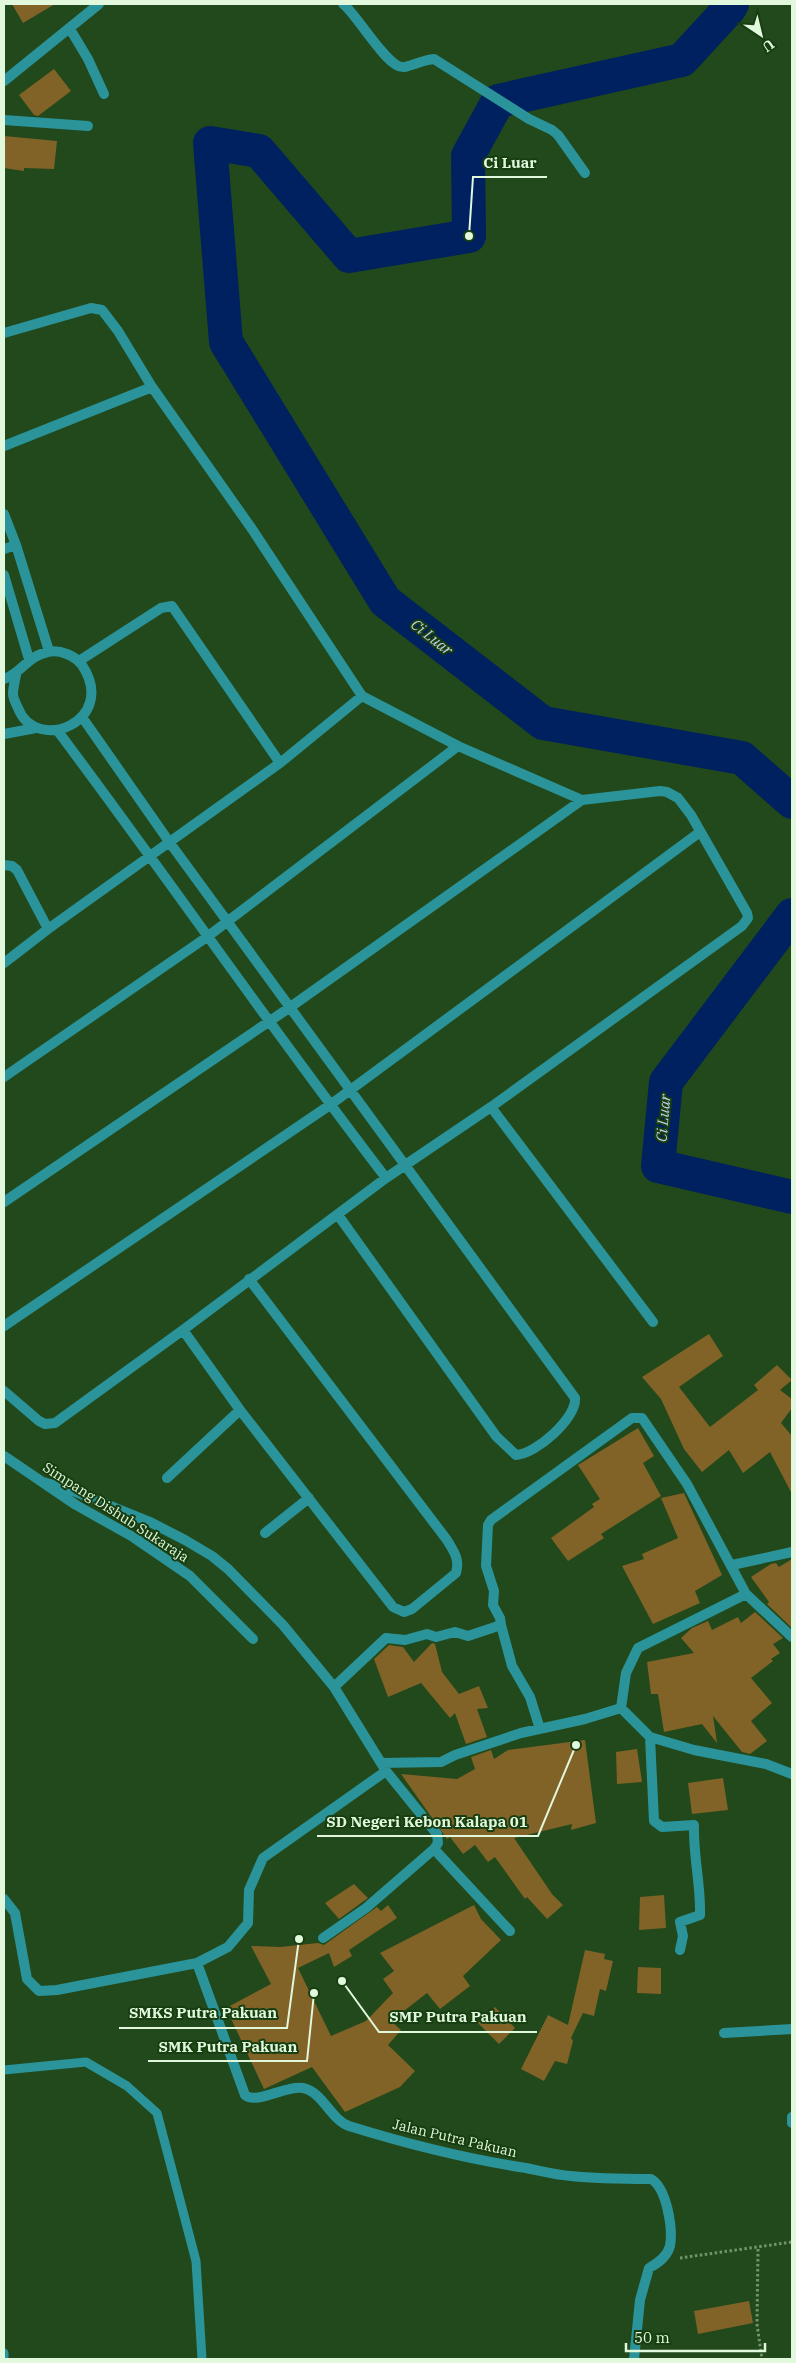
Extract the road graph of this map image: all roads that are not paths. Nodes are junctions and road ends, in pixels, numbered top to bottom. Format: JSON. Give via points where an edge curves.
{"nodes":[{"id":1,"x":99,"y":4,"type":"edge"},
{"id":2,"x":343,"y":4,"type":"edge"},
{"id":3,"x":70,"y":29,"type":"junction"},
{"id":4,"x":4,"y":81,"type":"edge"},
{"id":5,"x":104,"y":94,"type":"dead end"},
{"id":6,"x":4,"y":120,"type":"edge"},
{"id":7,"x":88,"y":126,"type":"dead end"},
{"id":8,"x":585,"y":173,"type":"dead end"},
{"id":9,"x":4,"y":333,"type":"edge"},
{"id":10,"x":152,"y":387,"type":"junction"},
{"id":11,"x":4,"y":446,"type":"edge"},
{"id":12,"x":4,"y":514,"type":"edge"},
{"id":13,"x":16,"y":545,"type":"junction"},
{"id":14,"x":4,"y":550,"type":"edge"},
{"id":15,"x":4,"y":575,"type":"edge"},
{"id":16,"x":49,"y":651,"type":"junction"},
{"id":17,"x":29,"y":659,"type":"junction"},
{"id":18,"x":78,"y":661,"type":"junction"},
{"id":19,"x":16,"y":675,"type":"junction"},
{"id":20,"x":4,"y":679,"type":"edge"},
{"id":21,"x":362,"y":696,"type":"junction"},
{"id":22,"x":82,"y":717,"type":"junction"},
{"id":23,"x":36,"y":728,"type":"junction"},
{"id":24,"x":57,"y":730,"type":"junction"},
{"id":25,"x":4,"y":734,"type":"edge"},
{"id":26,"x":458,"y":746,"type":"junction"},
{"id":27,"x":280,"y":762,"type":"junction"},
{"id":28,"x":582,"y":800,"type":"junction"},
{"id":29,"x":700,"y":832,"type":"junction"},
{"id":30,"x":170,"y":843,"type":"junction"},
{"id":31,"x":152,"y":856,"type":"junction"},
{"id":32,"x":4,"y":865,"type":"edge"},
{"id":33,"x":227,"y":922,"type":"junction"},
{"id":34,"x":48,"y":929,"type":"junction"},
{"id":35,"x":207,"y":937,"type":"junction"},
{"id":36,"x":4,"y":963,"type":"edge"},
{"id":37,"x":290,"y":1008,"type":"junction"},
{"id":38,"x":270,"y":1021,"type":"junction"},
{"id":39,"x":4,"y":1077,"type":"edge"},
{"id":40,"x":350,"y":1090,"type":"junction"},
{"id":41,"x":330,"y":1105,"type":"junction"},
{"id":42,"x":491,"y":1107,"type":"junction"},
{"id":43,"x":406,"y":1166,"type":"junction"},
{"id":44,"x":386,"y":1178,"type":"junction"},
{"id":45,"x":4,"y":1202,"type":"edge"},
{"id":46,"x":338,"y":1215,"type":"junction"},
{"id":47,"x":249,"y":1279,"type":"junction"},
{"id":48,"x":653,"y":1322,"type":"dead end"},
{"id":49,"x":4,"y":1326,"type":"edge"},
{"id":50,"x":183,"y":1330,"type":"junction"},
{"id":51,"x":4,"y":1390,"type":"edge"},
{"id":52,"x":240,"y":1410,"type":"junction"},
{"id":53,"x":4,"y":1456,"type":"edge"},
{"id":54,"x":167,"y":1478,"type":"dead end"},
{"id":55,"x":43,"y":1482,"type":"junction"},
{"id":56,"x":309,"y":1498,"type":"junction"},
{"id":57,"x":265,"y":1533,"type":"dead end"},
{"id":58,"x":792,"y":1552,"type":"edge"},
{"id":59,"x":732,"y":1565,"type":"junction"},
{"id":60,"x":746,"y":1594,"type":"junction"},
{"id":61,"x":501,"y":1625,"type":"junction"},
{"id":62,"x":792,"y":1637,"type":"edge"},
{"id":63,"x":252,"y":1639,"type":"dead end"},
{"id":64,"x":334,"y":1687,"type":"junction"},
{"id":65,"x":621,"y":1708,"type":"junction"},
{"id":66,"x":540,"y":1729,"type":"junction"},
{"id":67,"x":650,"y":1736,"type":"junction"},
{"id":68,"x":384,"y":1767,"type":"junction"},
{"id":69,"x":792,"y":1774,"type":"edge"},
{"id":70,"x":434,"y":1849,"type":"junction"},
{"id":71,"x":4,"y":1899,"type":"edge"},
{"id":72,"x":510,"y":1930,"type":"dead end"},
{"id":73,"x":323,"y":1938,"type":"dead end"},
{"id":74,"x":680,"y":1950,"type":"dead end"},
{"id":75,"x":198,"y":1963,"type":"junction"},
{"id":76,"x":792,"y":2029,"type":"edge"},
{"id":77,"x":724,"y":2033,"type":"dead end"},
{"id":78,"x":4,"y":2070,"type":"edge"},
{"id":79,"x":792,"y":2116,"type":"edge"},
{"id":80,"x":792,"y":2122,"type":"edge"},
{"id":81,"x":4,"y":2353,"type":"edge"},
{"id":82,"x":4,"y":2359,"type":"edge"},
{"id":83,"x":202,"y":2359,"type":"edge"},
{"id":84,"x":634,"y":2359,"type":"edge"}],
"edges":[{"from":1,"to":3,"type":"street"},
{"from":2,"to":8,"type":"street","via":[[352,11],[382,53],[397,66],[434,59],[558,135]]},
{"from":3,"to":4,"type":"street"},
{"from":3,"to":5,"type":"street"},
{"from":6,"to":7,"type":"street"},
{"from":9,"to":10,"type":"street","via":[[91,308],[102,310]]},
{"from":10,"to":11,"type":"street"},
{"from":10,"to":21,"type":"street","via":[[252,529]]},
{"from":12,"to":13,"type":"street"},
{"from":13,"to":14,"type":"street"},
{"from":13,"to":16,"type":"street"},
{"from":15,"to":17,"type":"street"},
{"from":16,"to":17,"type":"street"},
{"from":16,"to":18,"type":"street","via":[[64,653]]},
{"from":17,"to":19,"type":"street"},
{"from":18,"to":22,"type":"street","via":[[90,678],[92,698]]},
{"from":18,"to":27,"type":"street","via":[[161,608],[172,606]]},
{"from":19,"to":20,"type":"street"},
{"from":19,"to":23,"type":"street","via":[[13,695],[20,715]]},
{"from":21,"to":26,"type":"street"},
{"from":21,"to":27,"type":"street"},
{"from":22,"to":24,"type":"street","via":[[71,726]]},
{"from":22,"to":30,"type":"street"},
{"from":23,"to":24,"type":"street"},
{"from":23,"to":25,"type":"street"},
{"from":24,"to":31,"type":"street"},
{"from":26,"to":28,"type":"street"},
{"from":26,"to":33,"type":"street"},
{"from":27,"to":30,"type":"street"},
{"from":28,"to":29,"type":"street","via":[[667,792],[678,798]]},
{"from":28,"to":37,"type":"street"},
{"from":29,"to":40,"type":"street"},
{"from":29,"to":42,"type":"street","via":[[747,913],[745,922]]},
{"from":30,"to":31,"type":"street"},
{"from":30,"to":33,"type":"street"},
{"from":31,"to":34,"type":"street"},
{"from":31,"to":35,"type":"street"},
{"from":32,"to":34,"type":"street","via":[[17,870]]},
{"from":33,"to":35,"type":"street"},
{"from":33,"to":37,"type":"street"},
{"from":34,"to":36,"type":"street"},
{"from":35,"to":38,"type":"street"},
{"from":35,"to":39,"type":"street"},
{"from":37,"to":38,"type":"street"},
{"from":37,"to":40,"type":"street"},
{"from":38,"to":41,"type":"street"},
{"from":38,"to":45,"type":"street"},
{"from":40,"to":41,"type":"street"},
{"from":40,"to":43,"type":"street"},
{"from":41,"to":44,"type":"street"},
{"from":41,"to":49,"type":"street"},
{"from":42,"to":43,"type":"street"},
{"from":42,"to":48,"type":"street"},
{"from":43,"to":44,"type":"street"},
{"from":43,"to":46,"type":"street","via":[[575,1398],[574,1406],[549,1440],[516,1455],[496,1436]]},
{"from":44,"to":46,"type":"street"},
{"from":46,"to":47,"type":"street"},
{"from":47,"to":50,"type":"street"},
{"from":47,"to":56,"type":"street","via":[[447,1540],[458,1558],[456,1572],[412,1609],[404,1612],[392,1607]]},
{"from":50,"to":51,"type":"street","via":[[55,1423],[39,1421]]},
{"from":50,"to":52,"type":"street"},
{"from":52,"to":54,"type":"street"},
{"from":52,"to":56,"type":"street"},
{"from":53,"to":55,"type":"street","name":"Simpang Dishub Sukaraja"},
{"from":55,"to":63,"type":"street","name":"Simpang Dishub Sukaraja","via":[[190,1576]]},
{"from":55,"to":64,"type":"street","via":[[152,1523],[212,1556],[283,1625]]},
{"from":56,"to":57,"type":"street"},
{"from":58,"to":59,"type":"street"},
{"from":59,"to":60,"type":"street"},
{"from":59,"to":61,"type":"street","via":[[687,1484],[642,1418],[632,1418],[491,1520],[486,1566],[494,1591],[493,1605]]},
{"from":60,"to":62,"type":"street"},
{"from":60,"to":65,"type":"street","via":[[638,1648],[626,1673]]},
{"from":61,"to":64,"type":"street","via":[[468,1636],[456,1632],[405,1640],[386,1638]]},
{"from":61,"to":66,"type":"street","via":[[512,1666],[530,1697]]},
{"from":64,"to":68,"type":"street"},
{"from":65,"to":66,"type":"street"},
{"from":65,"to":67,"type":"street"},
{"from":66,"to":68,"type":"street","via":[[441,1762]]},
{"from":67,"to":69,"type":"street","via":[[722,1757],[766,1764]]},
{"from":67,"to":74,"type":"street","via":[[654,1821],[662,1826],[694,1825],[700,1915],[680,1922]]},
{"from":68,"to":70,"type":"street","via":[[437,1834],[438,1843]]},
{"from":68,"to":75,"type":"street","via":[[263,1858],[249,1890],[248,1923],[228,1948]]},
{"from":70,"to":72,"type":"street"},
{"from":70,"to":73,"type":"street","via":[[366,1908]]},
{"from":71,"to":75,"type":"street","via":[[15,1913],[27,1979],[39,1991]]},
{"from":75,"to":84,"type":"street","name":"Jalan Putra Pakuan","via":[[248,2097],[255,2099],[282,2089],[304,2088],[316,2096],[340,2123],[447,2153],[569,2176],[651,2179],[658,2183],[668,2210],[670,2247],[662,2261],[649,2268],[640,2300]]},
{"from":76,"to":77,"type":"street"},
{"from":78,"to":83,"type":"lane","via":[[86,2062],[127,2086],[157,2113],[196,2261]]},
{"from":79,"to":80,"type":"street"},
{"from":81,"to":82,"type":"lane"}]}
